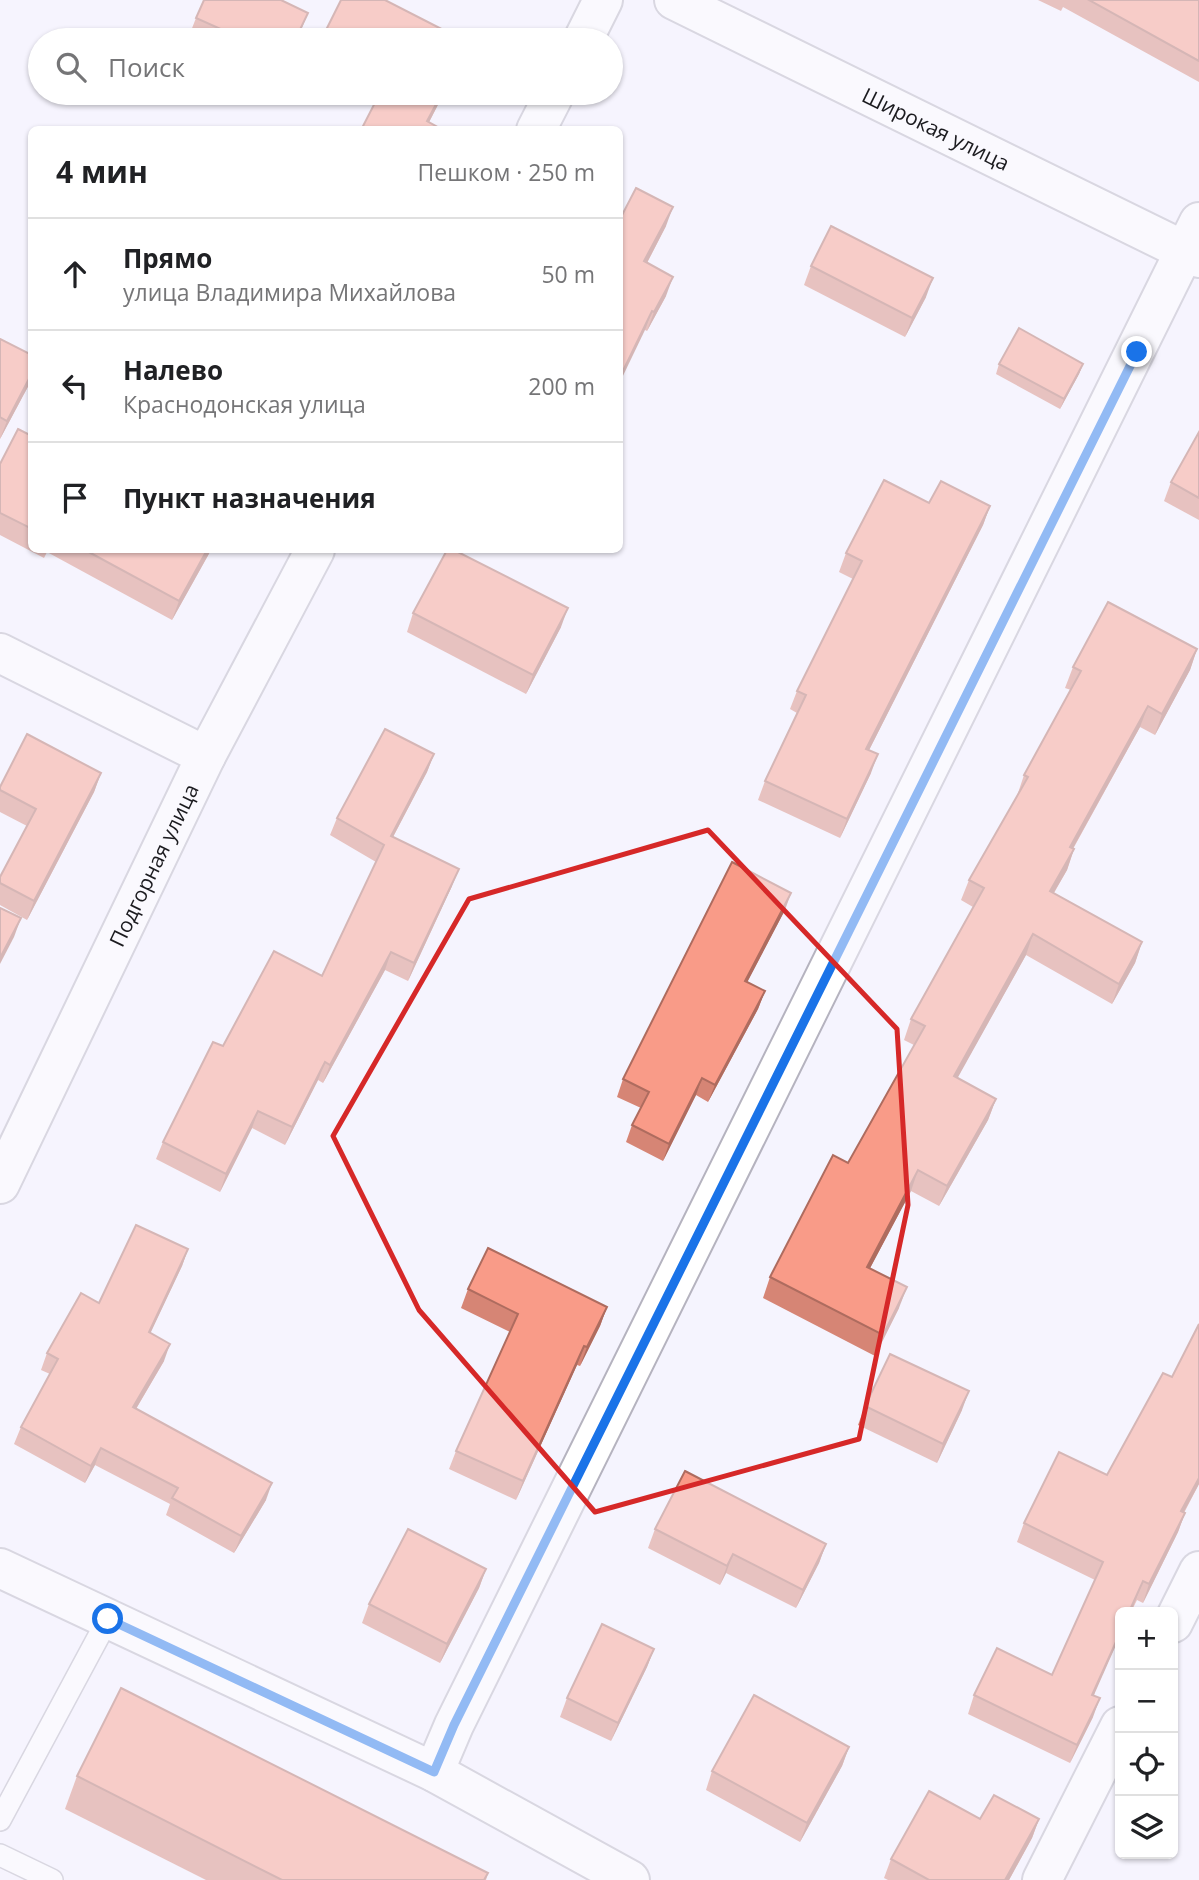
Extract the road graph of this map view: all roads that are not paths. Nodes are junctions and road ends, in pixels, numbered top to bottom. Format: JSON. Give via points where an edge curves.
{"nodes":[{"id":1,"x":603,"y":0,"type":"edge"},
{"id":2,"x":674,"y":0,"type":"edge"},
{"id":3,"x":589,"y":28,"type":"edge"},
{"id":4,"x":549,"y":105,"type":"edge"},
{"id":5,"x":538,"y":126,"type":"edge"},
{"id":6,"x":1194,"y":244,"type":"edge"},
{"id":7,"x":313,"y":553,"type":"edge"},
{"id":8,"x":0,"y":653,"type":"edge"},
{"id":9,"x":206,"y":756,"type":"junction"},
{"id":10,"x":0,"y":1184,"type":"edge"},
{"id":11,"x":0,"y":1568,"type":"edge"},
{"id":12,"x":1199,"y":1571,"type":"edge"},
{"id":13,"x":1178,"y":1613,"type":"edge"},
{"id":14,"x":108,"y":1619,"type":"junction"},
{"id":15,"x":1116,"y":1733,"type":"edge"},
{"id":16,"x":434,"y":1772,"type":"junction"},
{"id":17,"x":0,"y":1820,"type":"edge"},
{"id":18,"x":0,"y":1856,"type":"edge"},
{"id":19,"x":583,"y":1870,"type":"edge"},
{"id":20,"x":51,"y":1880,"type":"edge"},
{"id":21,"x":630,"y":1880,"type":"edge"},
{"id":22,"x":1042,"y":1880,"type":"edge"}],
"edges":[{"from":1,"to":3,"type":"street"},
{"from":2,"to":6,"type":"street","name":"Широкая улица"},
{"from":4,"to":5,"type":"street"},
{"from":6,"to":16,"type":"street"},
{"from":7,"to":9,"type":"street","name":"Подгорная улица"},
{"from":8,"to":9,"type":"street"},
{"from":9,"to":10,"type":"street","name":"Подгорная улица"},
{"from":11,"to":14,"type":"street"},
{"from":12,"to":13,"type":"street"},
{"from":14,"to":16,"type":"street"},
{"from":14,"to":17,"type":"lane"},
{"from":15,"to":22,"type":"street"},
{"from":16,"to":19,"type":"street"},
{"from":18,"to":20,"type":"lane"},
{"from":19,"to":21,"type":"street"}]}
